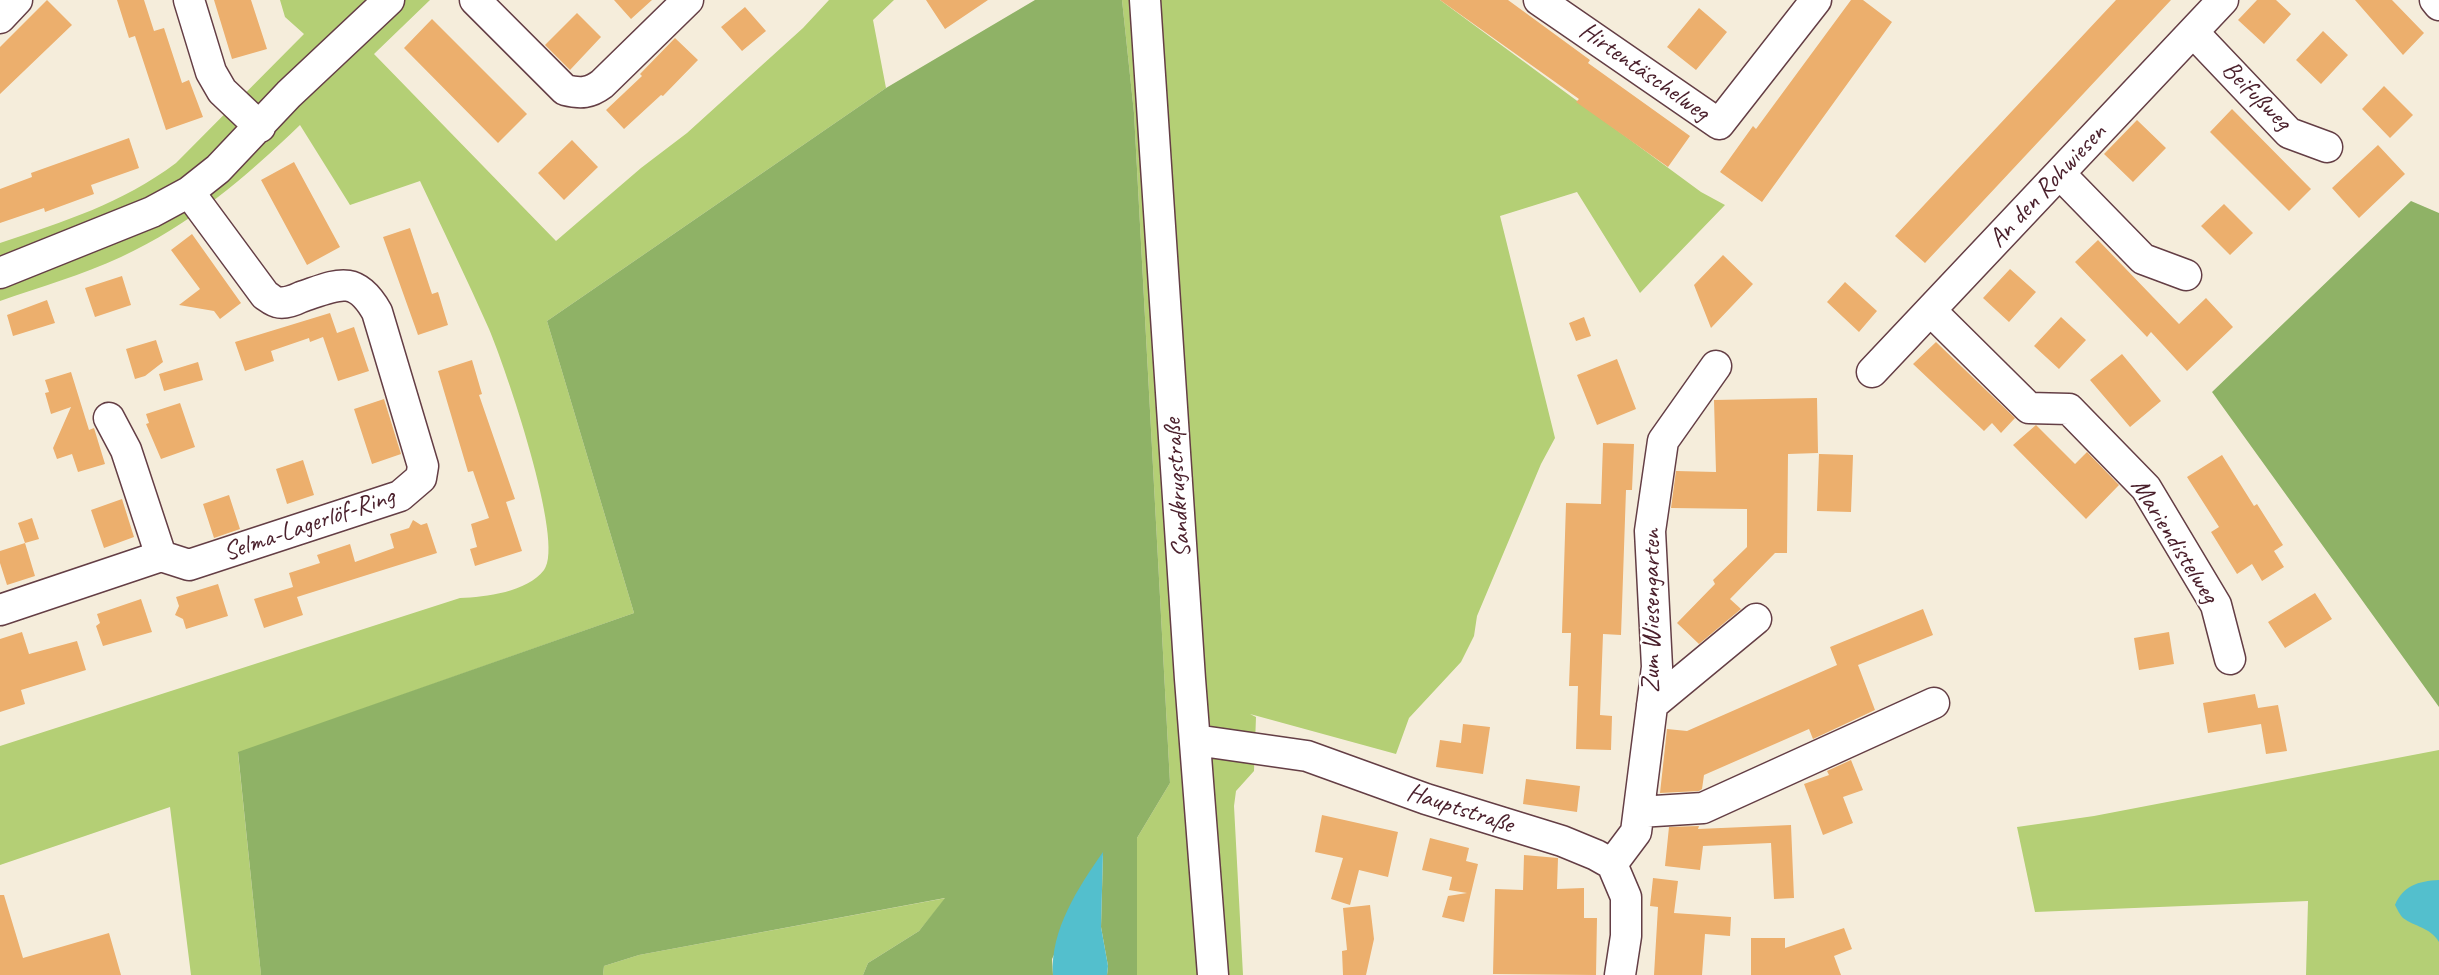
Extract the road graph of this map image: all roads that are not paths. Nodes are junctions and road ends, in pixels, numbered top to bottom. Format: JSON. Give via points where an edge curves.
{"nodes":[{"id":1,"x":17,"y":0,"type":"edge"},
{"id":2,"x":189,"y":0,"type":"edge"},
{"id":3,"x":389,"y":0,"type":"edge"},
{"id":4,"x":475,"y":0,"type":"edge"},
{"id":5,"x":688,"y":0,"type":"edge"},
{"id":6,"x":1145,"y":0,"type":"edge"},
{"id":7,"x":1539,"y":0,"type":"edge"},
{"id":8,"x":1816,"y":0,"type":"edge"},
{"id":9,"x":2223,"y":0,"type":"edge"},
{"id":10,"x":2435,"y":0,"type":"edge"},
{"id":11,"x":2439,"y":4,"type":"edge"},
{"id":12,"x":0,"y":18,"type":"edge"},
{"id":13,"x":2193,"y":32,"type":"junction"},
{"id":14,"x":260,"y":127,"type":"junction"},
{"id":15,"x":2327,"y":147,"type":"dead end"},
{"id":16,"x":2060,"y":174,"type":"junction"},
{"id":17,"x":189,"y":192,"type":"junction"},
{"id":18,"x":0,"y":273,"type":"edge"},
{"id":19,"x":2186,"y":275,"type":"dead end"},
{"id":20,"x":1931,"y":311,"type":"junction"},
{"id":21,"x":1716,"y":366,"type":"dead end"},
{"id":22,"x":1872,"y":372,"type":"dead end"},
{"id":23,"x":109,"y":418,"type":"dead end"},
{"id":24,"x":160,"y":556,"type":"junction"},
{"id":25,"x":0,"y":610,"type":"edge"},
{"id":26,"x":1756,"y":619,"type":"dead end"},
{"id":27,"x":2230,"y":659,"type":"dead end"},
{"id":28,"x":1934,"y":703,"type":"dead end"},
{"id":29,"x":1652,"y":705,"type":"junction"},
{"id":30,"x":1194,"y":740,"type":"junction"},
{"id":31,"x":1639,"y":812,"type":"junction"},
{"id":32,"x":1612,"y":864,"type":"junction"},
{"id":33,"x":1213,"y":975,"type":"edge"},
{"id":34,"x":1620,"y":975,"type":"edge"}],
"edges":[{"from":1,"to":12,"type":"street"},
{"from":2,"to":14,"type":"street","via":[[216,82]]},
{"from":3,"to":14,"type":"street","via":[[289,94]]},
{"from":4,"to":5,"type":"street","via":[[565,90],[577,93],[591,92],[602,84]]},
{"from":6,"to":30,"type":"street","name":"Sandkrugstraße"},
{"from":7,"to":8,"type":"street","name":"Hirtentäschelweg","via":[[1719,124]]},
{"from":9,"to":13,"type":"street","name":"An den Rohwiesen"},
{"from":10,"to":11,"type":"street"},
{"from":13,"to":15,"type":"street","name":"Beifußweg","via":[[2289,133]]},
{"from":13,"to":16,"type":"street","name":"An den Rohwiesen"},
{"from":14,"to":17,"type":"street"},
{"from":16,"to":19,"type":"street","via":[[2143,259]]},
{"from":16,"to":20,"type":"street","name":"An den Rohwiesen"},
{"from":17,"to":18,"type":"street","via":[[152,212]]},
{"from":17,"to":24,"type":"street","name":"Selma-Lagerlöf-Ring","via":[[265,295],[277,302],[339,284],[354,286],[367,294],[377,312],[423,466],[421,478],[400,496],[189,565]]},
{"from":20,"to":22,"type":"street","name":"An den Rohwiesen"},
{"from":20,"to":27,"type":"street","name":"Mariendistelweg","via":[[2029,408],[2069,409],[2146,488],[2216,605]]},
{"from":21,"to":29,"type":"street","name":"Zum Wiesengarten","via":[[1663,441],[1650,531],[1657,667]]},
{"from":23,"to":24,"type":"street","via":[[126,450]]},
{"from":24,"to":25,"type":"street"},
{"from":26,"to":29,"type":"street"},
{"from":28,"to":31,"type":"street","via":[[1703,808]]},
{"from":29,"to":31,"type":"street","name":"Zum Wiesengarten"},
{"from":30,"to":32,"type":"street","name":"Hauptstraße","via":[[1307,756],[1426,799],[1562,841]]},
{"from":30,"to":33,"type":"street","name":"Sandkrugstraße"},
{"from":31,"to":32,"type":"street","name":"Zum Wiesengarten","via":[[1636,832]]},
{"from":32,"to":34,"type":"street","via":[[1626,897]]}]}
